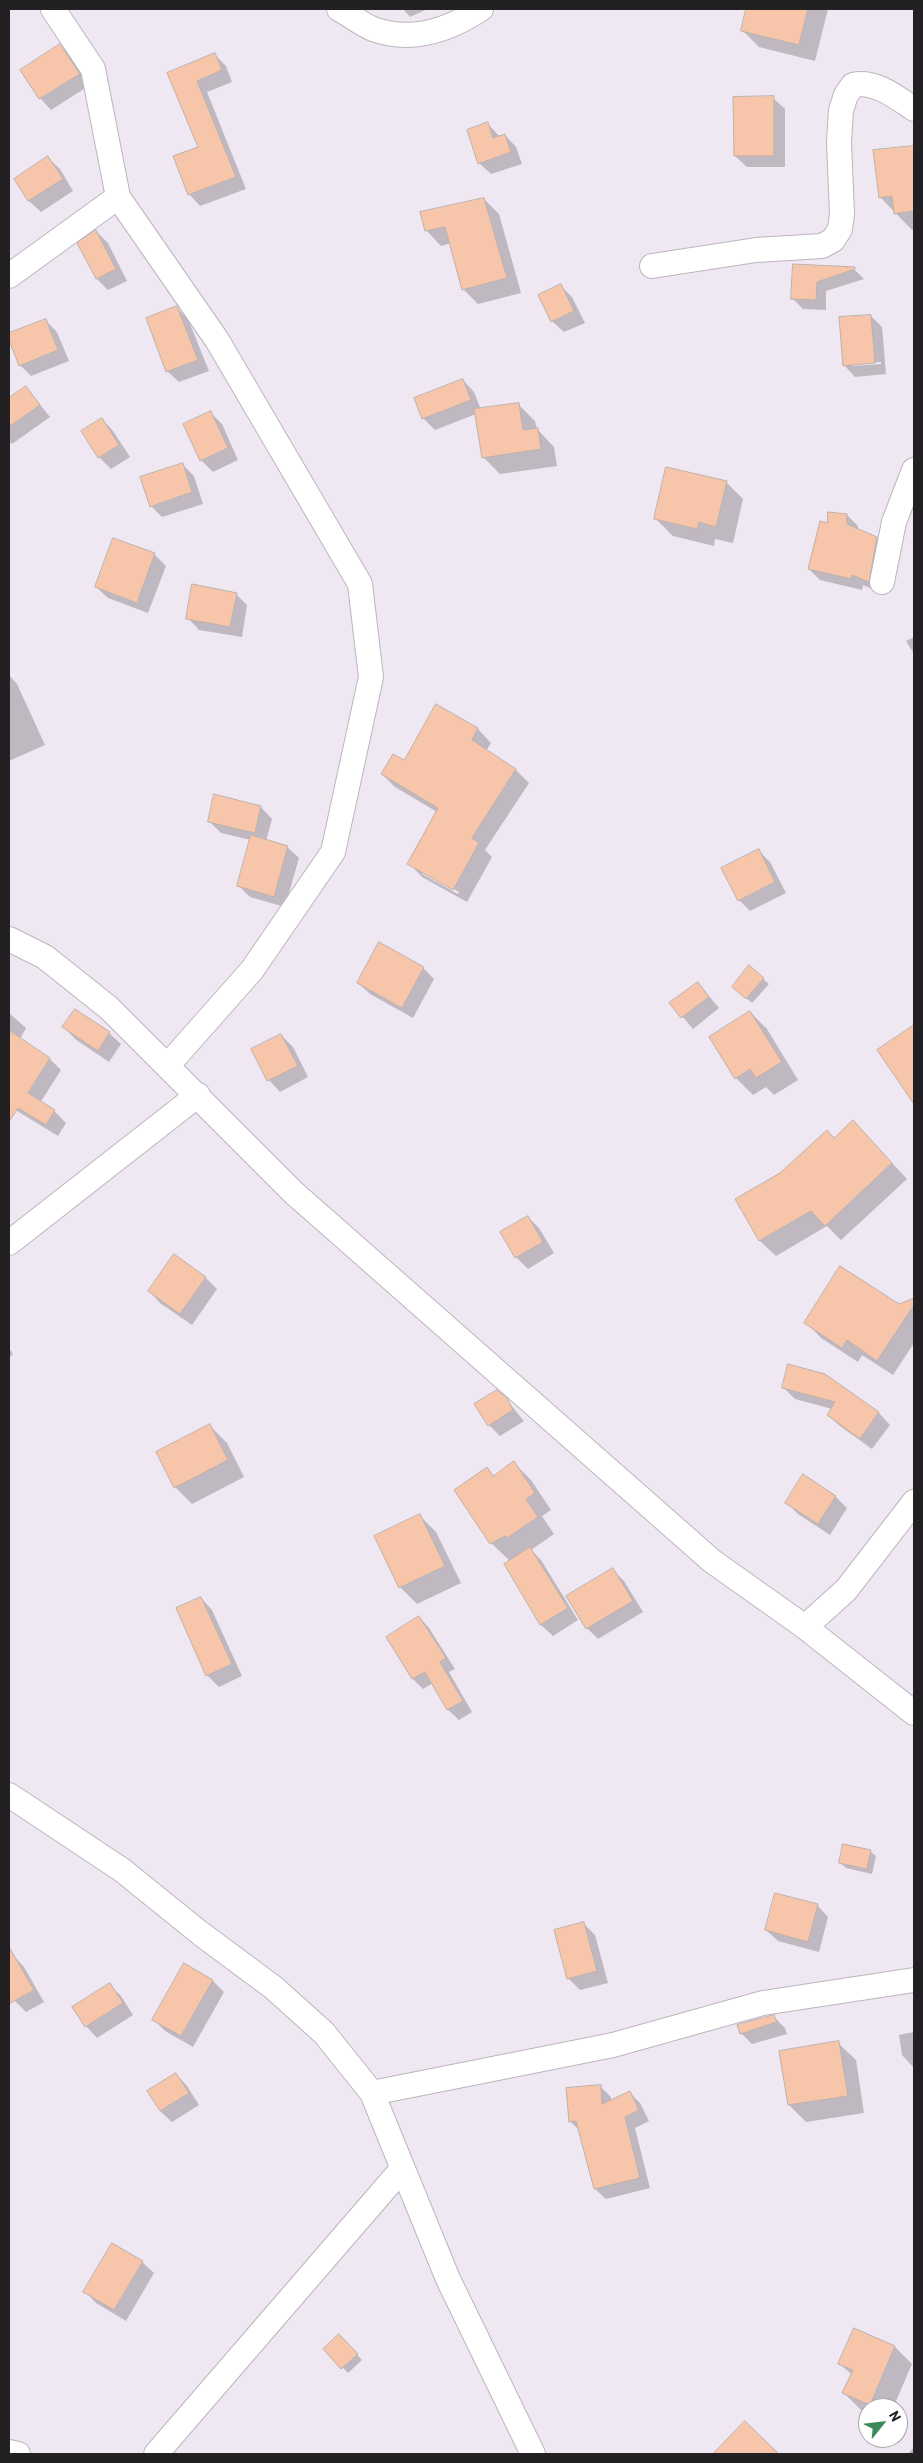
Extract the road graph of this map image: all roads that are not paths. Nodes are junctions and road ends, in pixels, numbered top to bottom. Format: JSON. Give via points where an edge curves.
{"nodes":[{"id":1,"x":53,"y":9,"type":"edge"},
{"id":2,"x":339,"y":9,"type":"edge"},
{"id":3,"x":481,"y":9,"type":"edge"},
{"id":4,"x":914,"y":109,"type":"edge"},
{"id":5,"x":118,"y":198,"type":"junction"},
{"id":6,"x":652,"y":266,"type":"dead end"},
{"id":7,"x":9,"y":276,"type":"edge"},
{"id":8,"x":914,"y":470,"type":"edge"},
{"id":9,"x":882,"y":582,"type":"dead end"},
{"id":10,"x":9,"y":939,"type":"edge"},
{"id":11,"x":168,"y":1065,"type":"junction"},
{"id":12,"x":198,"y":1095,"type":"junction"},
{"id":13,"x":9,"y":1243,"type":"edge"},
{"id":14,"x":914,"y":1502,"type":"edge"},
{"id":15,"x":805,"y":1627,"type":"junction"},
{"id":16,"x":914,"y":1713,"type":"edge"},
{"id":17,"x":9,"y":1795,"type":"edge"},
{"id":18,"x":914,"y":1980,"type":"edge"},
{"id":19,"x":372,"y":2092,"type":"junction"},
{"id":20,"x":402,"y":2169,"type":"junction"},
{"id":21,"x":9,"y":2452,"type":"edge"},
{"id":22,"x":18,"y":2454,"type":"edge"},
{"id":23,"x":156,"y":2454,"type":"edge"},
{"id":24,"x":533,"y":2454,"type":"edge"}],
"edges":[{"from":1,"to":5,"type":"street","via":[[93,70]]},
{"from":2,"to":3,"type":"street","via":[[373,29],[404,36],[432,33]]},
{"from":4,"to":6,"type":"street","via":[[882,89],[863,83],[853,85],[846,95],[841,110],[839,142],[842,214],[840,229],[833,240],[822,246],[756,250]]},
{"from":5,"to":7,"type":"street"},
{"from":5,"to":11,"type":"street","via":[[217,340],[360,584],[371,677],[333,852],[252,970]]},
{"from":8,"to":9,"type":"street","via":[[894,522]]},
{"from":10,"to":11,"type":"street","via":[[45,957],[110,1008]]},
{"from":11,"to":12,"type":"street"},
{"from":12,"to":13,"type":"street"},
{"from":12,"to":15,"type":"street","via":[[302,1199],[712,1561]]},
{"from":14,"to":15,"type":"street","via":[[846,1590]]},
{"from":15,"to":16,"type":"street"},
{"from":17,"to":19,"type":"street","via":[[122,1870],[274,1988],[324,2033]]},
{"from":18,"to":19,"type":"street","via":[[763,2003],[613,2045]]},
{"from":19,"to":20,"type":"street"},
{"from":20,"to":23,"type":"street"},
{"from":20,"to":24,"type":"street","via":[[448,2279]]},
{"from":21,"to":22,"type":"street"}]}
